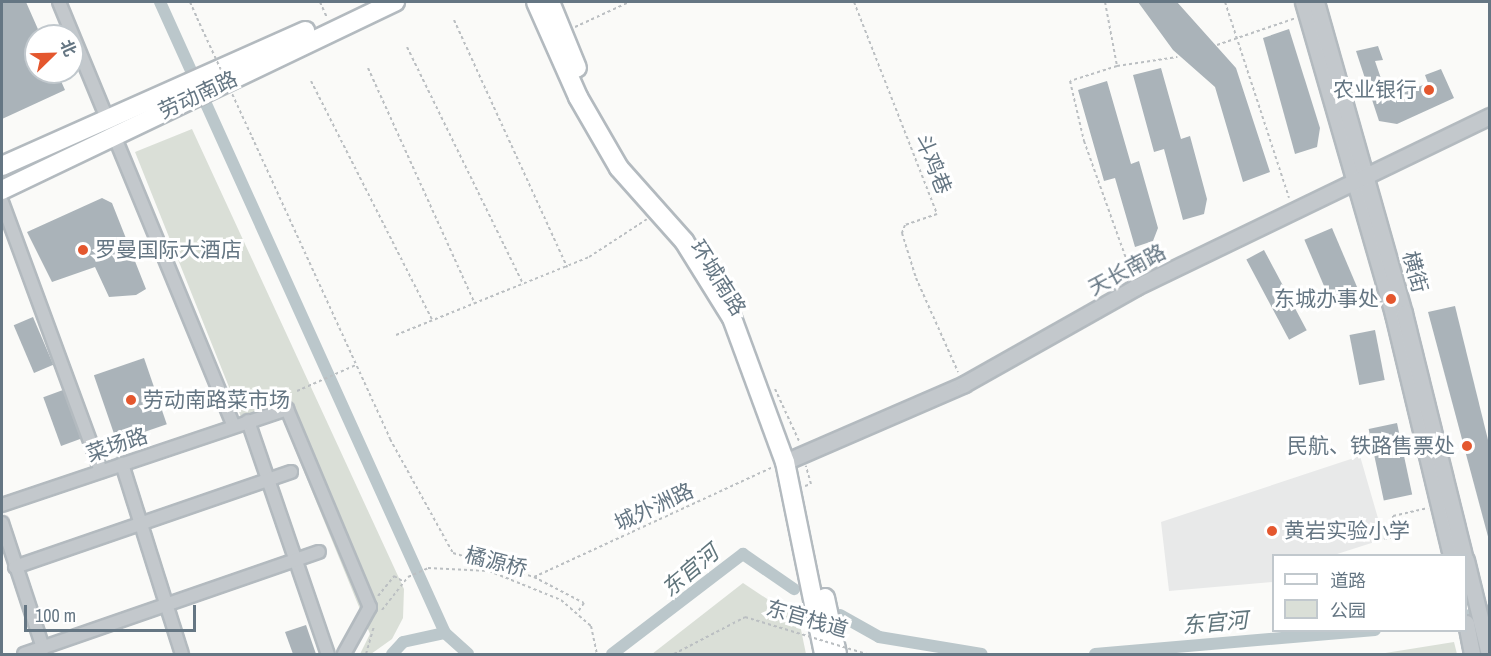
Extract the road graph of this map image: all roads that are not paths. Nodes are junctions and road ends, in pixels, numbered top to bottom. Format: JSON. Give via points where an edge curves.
{"nodes":[{"id":1,"x":59,"y":2,"type":"edge"},
{"id":2,"x":369,"y":2,"type":"edge"},
{"id":3,"x":395,"y":2,"type":"edge"},
{"id":4,"x":536,"y":2,"type":"edge"},
{"id":5,"x":550,"y":2,"type":"edge"},
{"id":6,"x":1309,"y":6,"type":"edge"},
{"id":7,"x":234,"y":70,"type":"junction"},
{"id":8,"x":178,"y":95,"type":"junction"},
{"id":9,"x":1490,"y":116,"type":"edge"},
{"id":10,"x":105,"y":118,"type":"junction"},
{"id":11,"x":112,"y":135,"type":"junction"},
{"id":12,"x":2,"y":166,"type":"edge"},
{"id":13,"x":1360,"y":177,"type":"junction"},
{"id":14,"x":2,"y":190,"type":"edge"},
{"id":15,"x":2,"y":202,"type":"edge"},
{"id":16,"x":248,"y":421,"type":"junction"},
{"id":17,"x":233,"y":425,"type":"junction"},
{"id":18,"x":790,"y":461,"type":"junction"},
{"id":19,"x":122,"y":464,"type":"junction"},
{"id":20,"x":101,"y":471,"type":"junction"},
{"id":21,"x":291,"y":472,"type":"dead end"},
{"id":22,"x":268,"y":478,"type":"junction"},
{"id":23,"x":2,"y":505,"type":"edge"},
{"id":24,"x":2,"y":523,"type":"edge"},
{"id":25,"x":142,"y":524,"type":"junction"},
{"id":26,"x":319,"y":552,"type":"dead end"},
{"id":27,"x":1451,"y":554,"type":"edge"},
{"id":28,"x":1464,"y":554,"type":"edge"},
{"id":29,"x":297,"y":562,"type":"junction"},
{"id":30,"x":1467,"y":564,"type":"edge"},
{"id":31,"x":15,"y":567,"type":"junction"},
{"id":32,"x":167,"y":604,"type":"junction"},
{"id":33,"x":1467,"y":629,"type":"edge"},
{"id":34,"x":43,"y":648,"type":"junction"},
{"id":35,"x":24,"y":654,"type":"edge"},
{"id":36,"x":182,"y":654,"type":"edge"},
{"id":37,"x":328,"y":654,"type":"edge"},
{"id":38,"x":344,"y":654,"type":"edge"},
{"id":39,"x":824,"y":654,"type":"edge"},
{"id":40,"x":837,"y":654,"type":"edge"},
{"id":41,"x":1472,"y":654,"type":"edge"},
{"id":42,"x":1489,"y":654,"type":"edge"}],
"edges":[{"from":1,"to":10,"type":"street"},
{"from":2,"to":7,"type":"main road","name":"劳动南路"},
{"from":3,"to":7,"type":"main road","name":"劳动南路"},
{"from":4,"to":18,"type":"main road","via":[[578,98],[619,168],[684,241],[732,318]]},
{"from":5,"to":18,"type":"main road","name":"环城南路","via":[[592,101],[629,161],[693,236],[744,314]]},
{"from":6,"to":13,"type":"street","name":"横街"},
{"from":7,"to":8,"type":"main road"},
{"from":8,"to":10,"type":"main road","name":"劳动南路"},
{"from":8,"to":11,"type":"main road","name":"劳动南路"},
{"from":9,"to":13,"type":"street","name":"天长南路"},
{"from":10,"to":11,"type":"street"},
{"from":10,"to":12,"type":"main road","name":"劳动南路"},
{"from":11,"to":14,"type":"main road","name":"劳动南路"},
{"from":11,"to":17,"type":"street"},
{"from":13,"to":18,"type":"street","name":"天长南路","via":[[1136,287],[964,384]]},
{"from":13,"to":27,"type":"street","name":"横街"},
{"from":13,"to":28,"type":"street","name":"横街"},
{"from":15,"to":20,"type":"street"},
{"from":16,"to":17,"type":"street","name":"菜场路"},
{"from":16,"to":22,"type":"street"},
{"from":16,"to":38,"type":"street","name":"菜场路","via":[[287,409],[375,611]]},
{"from":17,"to":19,"type":"street","name":"菜场路"},
{"from":18,"to":39,"type":"main road"},
{"from":18,"to":40,"type":"main road","name":"环城南路"},
{"from":19,"to":20,"type":"street","name":"菜场路"},
{"from":19,"to":25,"type":"street"},
{"from":20,"to":23,"type":"street","name":"菜场路"},
{"from":21,"to":22,"type":"street"},
{"from":22,"to":25,"type":"street"},
{"from":22,"to":29,"type":"street"},
{"from":24,"to":31,"type":"street"},
{"from":25,"to":31,"type":"street"},
{"from":25,"to":32,"type":"street"},
{"from":26,"to":29,"type":"street"},
{"from":29,"to":32,"type":"street"},
{"from":29,"to":37,"type":"street"},
{"from":30,"to":42,"type":"street"},
{"from":31,"to":34,"type":"street"},
{"from":32,"to":34,"type":"street"},
{"from":32,"to":36,"type":"street"},
{"from":33,"to":41,"type":"street"},
{"from":34,"to":35,"type":"street"}]}
